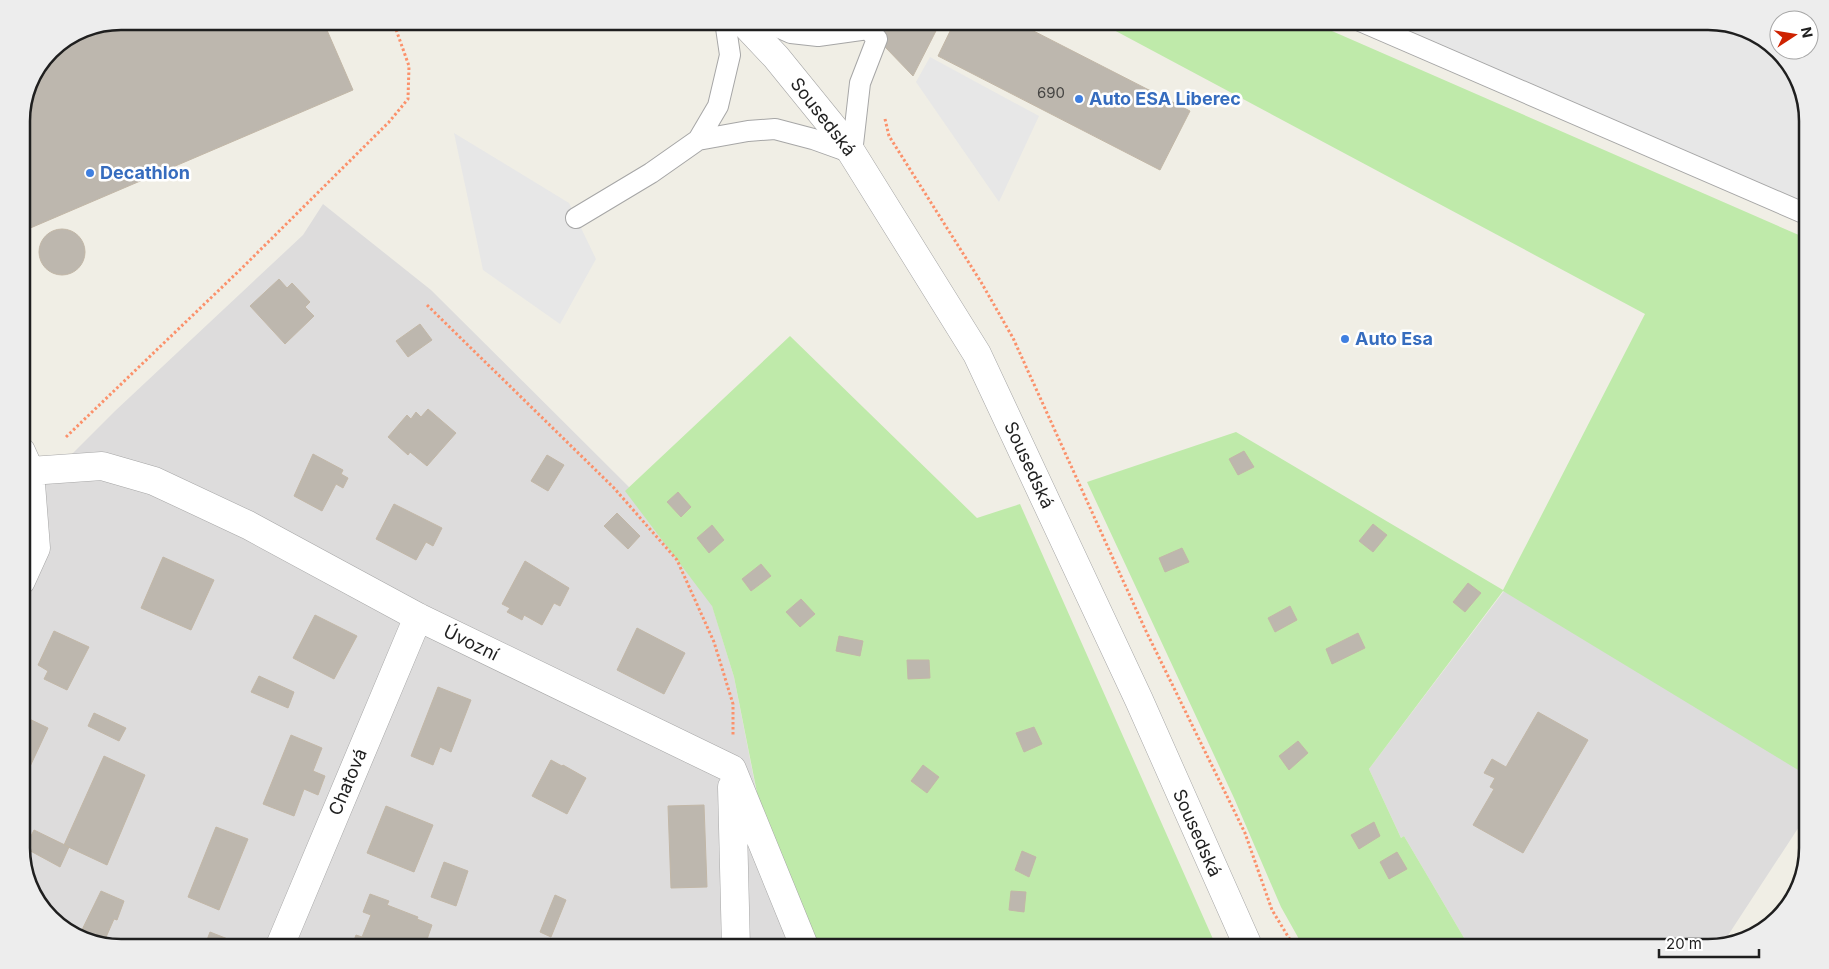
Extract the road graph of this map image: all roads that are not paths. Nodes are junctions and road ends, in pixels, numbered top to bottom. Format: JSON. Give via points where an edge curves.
{"nodes":[{"id":1,"x":726,"y":30,"type":"edge"},
{"id":2,"x":750,"y":30,"type":"edge"},
{"id":3,"x":784,"y":30,"type":"edge"},
{"id":4,"x":861,"y":30,"type":"edge"},
{"id":5,"x":869,"y":30,"type":"edge"},
{"id":6,"x":1381,"y":30,"type":"edge"},
{"id":7,"x":698,"y":140,"type":"junction"},
{"id":8,"x":852,"y":153,"type":"junction"},
{"id":9,"x":1799,"y":211,"type":"edge"},
{"id":10,"x":576,"y":218,"type":"dead end"},
{"id":11,"x":30,"y":461,"type":"edge"},
{"id":12,"x":30,"y":496,"type":"edge"},
{"id":13,"x":30,"y":562,"type":"edge"},
{"id":14,"x":418,"y":617,"type":"junction"},
{"id":15,"x":732,"y":769,"type":"junction"},
{"id":16,"x":283,"y":939,"type":"edge"},
{"id":17,"x":736,"y":939,"type":"edge"},
{"id":18,"x":801,"y":939,"type":"edge"},
{"id":19,"x":1244,"y":939,"type":"edge"}],
"edges":[{"from":1,"to":7,"type":"lane","via":[[730,55],[718,106]]},
{"from":2,"to":8,"type":"street","name":"Sousedská"},
{"from":3,"to":4,"type":"lane","via":[[818,36]]},
{"from":5,"to":8,"type":"lane","via":[[877,38],[860,83]]},
{"from":6,"to":9,"type":"lane"},
{"from":7,"to":8,"type":"lane","via":[[775,129]]},
{"from":7,"to":10,"type":"lane"},
{"from":8,"to":19,"type":"street","name":"Sousedská","via":[[977,354],[1139,700]]},
{"from":11,"to":14,"type":"street","name":"Úvozní","via":[[102,466],[154,482],[248,525]]},
{"from":12,"to":13,"type":"street","via":[[36,548]]},
{"from":14,"to":15,"type":"street","name":"Úvozní"},
{"from":14,"to":16,"type":"street","name":"Chatová"},
{"from":15,"to":17,"type":"street"},
{"from":15,"to":18,"type":"street"}]}
